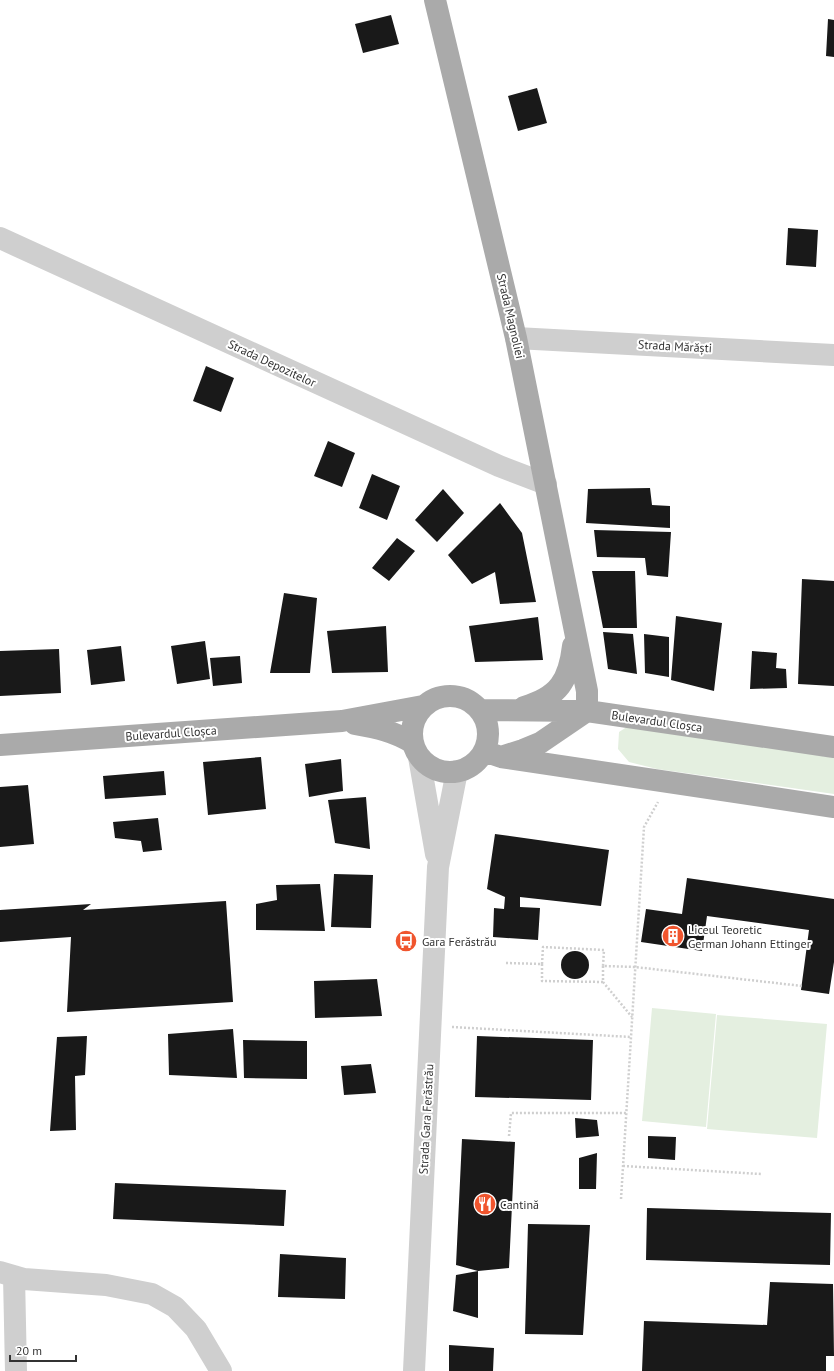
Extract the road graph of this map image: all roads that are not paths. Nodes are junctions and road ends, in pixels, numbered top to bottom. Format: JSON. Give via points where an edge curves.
{"nodes":[{"id":1,"x":435,"y":0,"type":"edge"},
{"id":2,"x":0,"y":238,"type":"edge"},
{"id":3,"x":516,"y":338,"type":"junction"},
{"id":4,"x":834,"y":356,"type":"edge"},
{"id":5,"x":546,"y":484,"type":"junction"},
{"id":6,"x":575,"y":635,"type":"junction"},
{"id":7,"x":423,"y":706,"type":"junction"},
{"id":8,"x":480,"y":710,"type":"junction"},
{"id":9,"x":515,"y":710,"type":"junction"},
{"id":10,"x":587,"y":710,"type":"junction"},
{"id":11,"x":342,"y":721,"type":"junction"},
{"id":12,"x":0,"y":745,"type":"edge"},
{"id":13,"x":834,"y":747,"type":"edge"},
{"id":14,"x":416,"y":750,"type":"junction"},
{"id":15,"x":493,"y":754,"type":"junction"},
{"id":16,"x":457,"y":771,"type":"junction"},
{"id":17,"x":834,"y":807,"type":"edge"},
{"id":18,"x":438,"y":867,"type":"junction"},
{"id":19,"x":7,"y":1274,"type":"edge"},
{"id":20,"x":16,"y":1371,"type":"edge"},
{"id":21,"x":221,"y":1371,"type":"edge"},
{"id":22,"x":414,"y":1371,"type":"edge"}],
"edges":[{"from":1,"to":3,"type":"main road","name":"Strada Magnoliei"},
{"from":2,"to":5,"type":"street","name":"Strada Depozitelor","via":[[499,466]]},
{"from":3,"to":4,"type":"street","name":"Strada Mărăști"},
{"from":3,"to":5,"type":"main road","name":"Strada Magnoliei"},
{"from":5,"to":6,"type":"main road","name":"Strada Magnoliei"},
{"from":6,"to":9,"type":"main road","name":"Strada Magnoliei","via":[[571,661],[562,685],[537,703]]},
{"from":6,"to":10,"type":"main road","name":"Strada Magnoliei","via":[[587,691]]},
{"from":7,"to":8,"type":"main road","name":"Bulevardul Cloșca","via":[[434,699],[446,696],[458,697]]},
{"from":7,"to":11,"type":"main road","name":"Bulevardul Cloșca"},
{"from":7,"to":14,"type":"main road","via":[[412,726],[411,737]]},
{"from":8,"to":9,"type":"main road","name":"Bulevardul Cloșca"},
{"from":8,"to":15,"type":"main road","via":[[486,722],[487,736]]},
{"from":9,"to":10,"type":"main road","name":"Bulevardul Cloșca"},
{"from":10,"to":13,"type":"main road","name":"Bulevardul Cloșca"},
{"from":10,"to":15,"type":"main road","via":[[557,733],[523,750]]},
{"from":11,"to":12,"type":"main road","name":"Bulevardul Cloșca"},
{"from":11,"to":14,"type":"main road","name":"Bulevardul Cloșca","via":[[400,735]]},
{"from":14,"to":16,"type":"main road","name":"Bulevardul Cloșca","via":[[427,764],[436,769]]},
{"from":14,"to":18,"type":"street","name":"Strada Gara Ferăstrău"},
{"from":15,"to":16,"type":"main road"},
{"from":15,"to":17,"type":"main road"},
{"from":16,"to":18,"type":"street","name":"Strada Gara Ferăstrău"},
{"from":18,"to":22,"type":"street","name":"Strada Gara Ferăstrău"},
{"from":19,"to":20,"type":"street"},
{"from":19,"to":21,"type":"street","via":[[24,1279],[106,1285],[152,1294],[175,1307],[196,1330]]}]}
